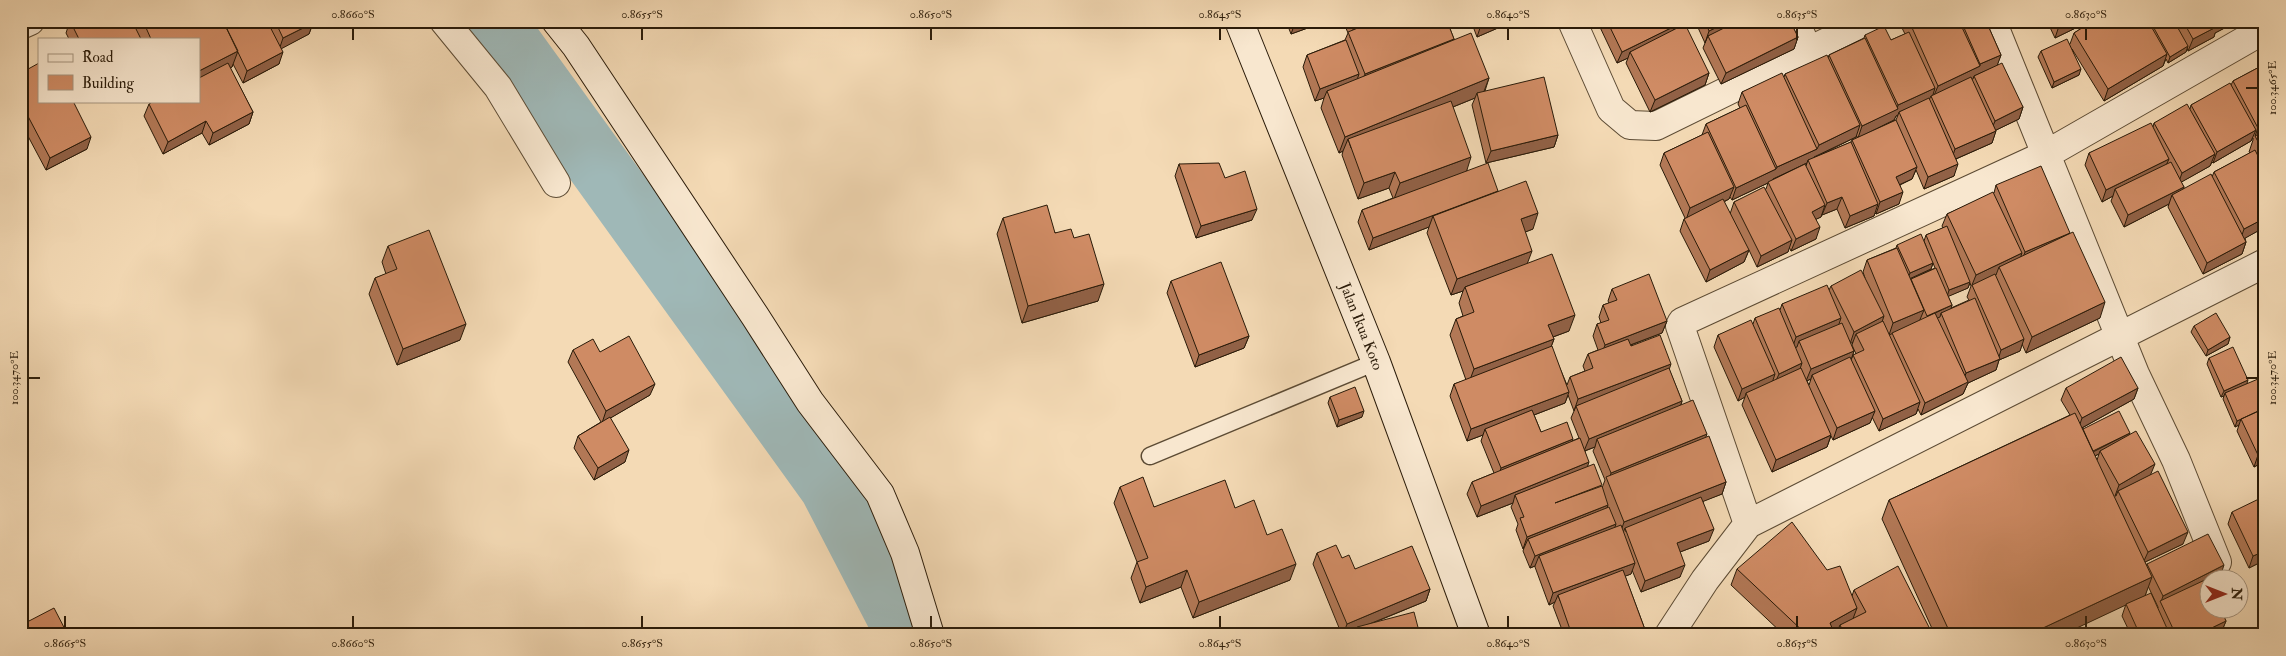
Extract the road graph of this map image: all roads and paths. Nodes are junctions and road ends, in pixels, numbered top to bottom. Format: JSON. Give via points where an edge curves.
{"nodes":[{"id":1,"x":30,"y":21,"type":"edge"},
{"id":2,"x":444,"y":21,"type":"edge"},
{"id":3,"x":556,"y":21,"type":"edge"},
{"id":4,"x":1239,"y":21,"type":"edge"},
{"id":5,"x":1572,"y":21,"type":"edge"},
{"id":6,"x":1795,"y":21,"type":"edge"},
{"id":7,"x":1870,"y":21,"type":"edge"},
{"id":8,"x":1992,"y":21,"type":"edge"},
{"id":9,"x":21,"y":25,"type":"edge"},
{"id":10,"x":2265,"y":29,"type":"edge"},
{"id":11,"x":1808,"y":53,"type":"junction"},
{"id":12,"x":2045,"y":155,"type":"junction"},
{"id":13,"x":556,"y":183,"type":"dead end"},
{"id":14,"x":2265,"y":263,"type":"edge"},
{"id":15,"x":2120,"y":336,"type":"junction"},
{"id":16,"x":1376,"y":362,"type":"junction"},
{"id":17,"x":1150,"y":456,"type":"dead end"},
{"id":18,"x":1748,"y":524,"type":"junction"},
{"id":19,"x":2217,"y":562,"type":"edge"},
{"id":20,"x":930,"y":635,"type":"edge"},
{"id":21,"x":1476,"y":635,"type":"edge"},
{"id":22,"x":1669,"y":635,"type":"edge"}],
"edges":[{"from":1,"to":9,"type":"street"},
{"from":2,"to":13,"type":"street","via":[[498,87]]},
{"from":3,"to":20,"type":"street","via":[[592,70],[810,402],[880,494],[906,553]]},
{"from":4,"to":16,"type":"street","name":"Jalan Ikua Koto"},
{"from":5,"to":11,"type":"street","via":[[1611,109],[1630,125],[1656,126]]},
{"from":6,"to":11,"type":"street"},
{"from":7,"to":11,"type":"street"},
{"from":8,"to":12,"type":"street"},
{"from":10,"to":12,"type":"street"},
{"from":12,"to":15,"type":"street"},
{"from":12,"to":18,"type":"street","via":[[1682,322],[1680,326]]},
{"from":14,"to":15,"type":"street"},
{"from":15,"to":18,"type":"street"},
{"from":15,"to":19,"type":"street","via":[[2176,460]]},
{"from":16,"to":17,"type":"lane"},
{"from":16,"to":21,"type":"street","name":"Jalan Ikua Koto"},
{"from":18,"to":22,"type":"street","via":[[1705,580]]}]}
